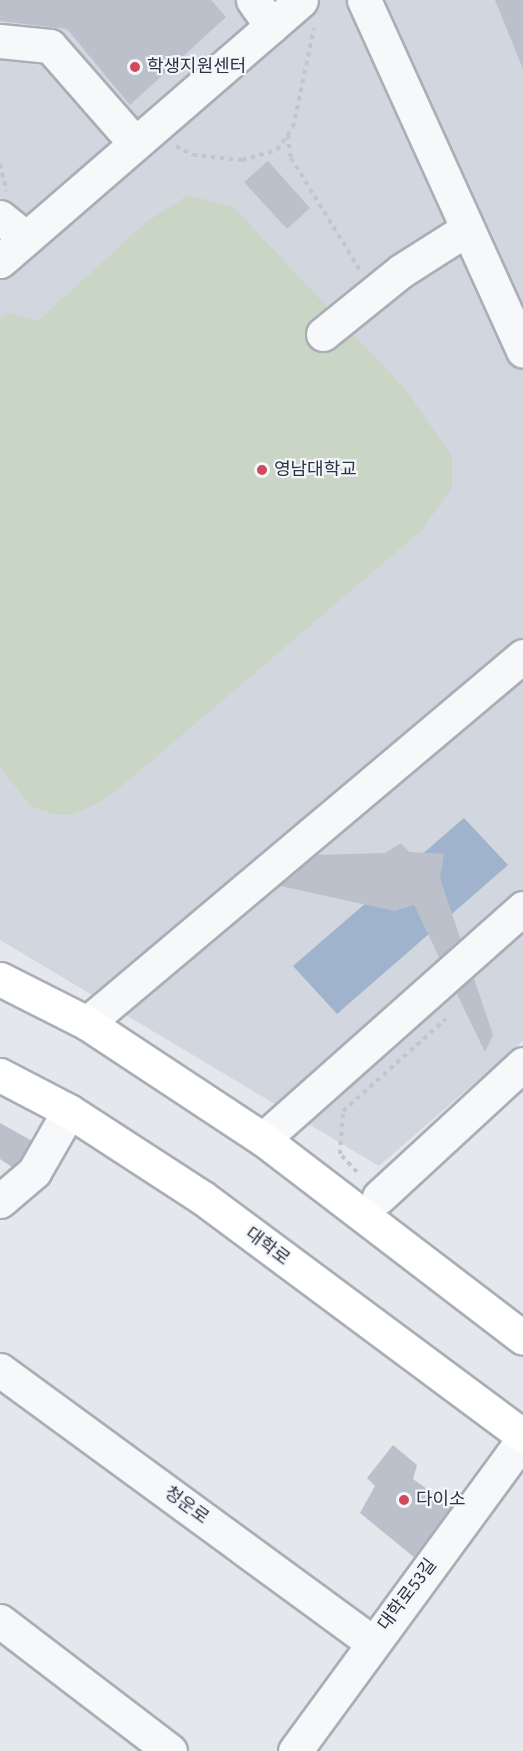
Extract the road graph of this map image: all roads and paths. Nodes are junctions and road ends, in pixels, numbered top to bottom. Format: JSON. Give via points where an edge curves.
{"nodes":[{"id":1,"x":301,"y":0,"type":"edge"},
{"id":2,"x":364,"y":0,"type":"edge"},
{"id":3,"x":262,"y":13,"type":"edge"},
{"id":4,"x":313,"y":31,"type":"dead end"},
{"id":5,"x":0,"y":41,"type":"edge"},
{"id":6,"x":288,"y":134,"type":"junction"},
{"id":7,"x":135,"y":143,"type":"junction"},
{"id":8,"x":176,"y":146,"type":"dead end"},
{"id":9,"x":0,"y":218,"type":"edge"},
{"id":10,"x":467,"y":229,"type":"junction"},
{"id":11,"x":26,"y":238,"type":"junction"},
{"id":12,"x":0,"y":261,"type":"edge"},
{"id":13,"x":375,"y":292,"type":"junction"},
{"id":14,"x":324,"y":334,"type":"dead end"},
{"id":15,"x":523,"y":351,"type":"edge"},
{"id":16,"x":523,"y":656,"type":"edge"},
{"id":17,"x":523,"y":908,"type":"edge"},
{"id":18,"x":0,"y":979,"type":"edge"},
{"id":19,"x":455,"y":1011,"type":"dead end"},
{"id":20,"x":87,"y":1023,"type":"junction"},
{"id":21,"x":523,"y":1064,"type":"edge"},
{"id":22,"x":0,"y":1074,"type":"edge"},
{"id":23,"x":69,"y":1111,"type":"junction"},
{"id":24,"x":263,"y":1139,"type":"junction"},
{"id":25,"x":379,"y":1197,"type":"joint"},
{"id":26,"x":0,"y":1201,"type":"edge"},
{"id":27,"x":523,"y":1338,"type":"edge"},
{"id":28,"x":0,"y":1370,"type":"edge"},
{"id":29,"x":523,"y":1438,"type":"edge"},
{"id":30,"x":0,"y":1621,"type":"edge"},
{"id":31,"x":373,"y":1642,"type":"junction"},
{"id":32,"x":306,"y":1747,"type":"edge"},
{"id":33,"x":170,"y":1751,"type":"edge"}],
"edges":[{"from":1,"to":3,"type":"street"},
{"from":2,"to":10,"type":"street"},
{"from":3,"to":7,"type":"street"},
{"from":4,"to":6,"type":"path"},
{"from":5,"to":7,"type":"street","via":[[50,46]]},
{"from":6,"to":8,"type":"path","via":[[277,150],[242,160],[193,155]]},
{"from":6,"to":13,"type":"path","via":[[291,158]]},
{"from":7,"to":11,"type":"street"},
{"from":9,"to":11,"type":"street"},
{"from":10,"to":13,"type":"street"},
{"from":10,"to":15,"type":"street"},
{"from":11,"to":12,"type":"street"},
{"from":13,"to":14,"type":"street"},
{"from":16,"to":20,"type":"street"},
{"from":17,"to":24,"type":"street"},
{"from":18,"to":20,"type":"main road"},
{"from":19,"to":25,"type":"path","via":[[343,1111],[340,1154]]},
{"from":20,"to":24,"type":"main road"},
{"from":21,"to":25,"type":"street"},
{"from":22,"to":23,"type":"main road","name":"대학로"},
{"from":23,"to":26,"type":"street","via":[[34,1172]]},
{"from":23,"to":29,"type":"main road","name":"대학로","via":[[203,1198]]},
{"from":24,"to":27,"type":"main road"},
{"from":28,"to":31,"type":"street","name":"청운로"},
{"from":29,"to":31,"type":"street","name":"대학로53길"},
{"from":30,"to":33,"type":"street"},
{"from":31,"to":32,"type":"street","name":"대학로53길"}]}
